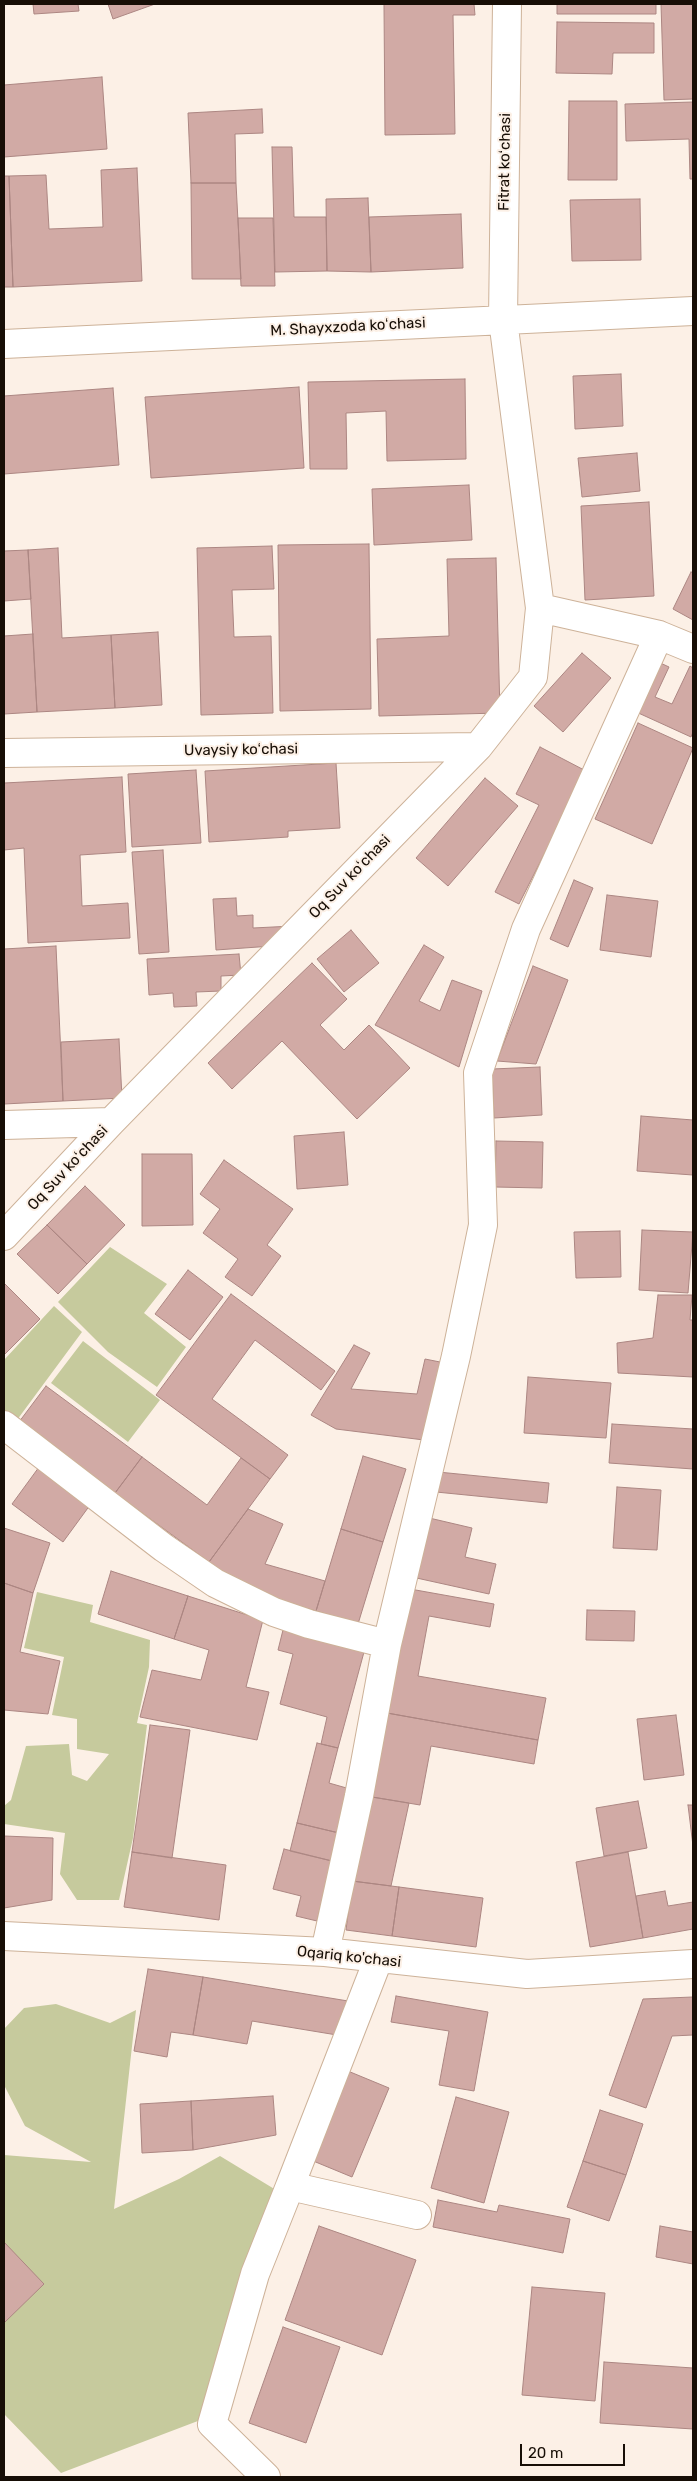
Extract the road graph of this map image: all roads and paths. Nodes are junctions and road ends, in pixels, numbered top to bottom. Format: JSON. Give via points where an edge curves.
{"nodes":[{"id":1,"x":507,"y":4,"type":"edge"},
{"id":2,"x":693,"y":311,"type":"edge"},
{"id":3,"x":503,"y":320,"type":"junction"},
{"id":4,"x":4,"y":344,"type":"edge"},
{"id":5,"x":540,"y":608,"type":"junction"},
{"id":6,"x":659,"y":635,"type":"junction"},
{"id":7,"x":693,"y":649,"type":"edge"},
{"id":8,"x":478,"y":747,"type":"junction"},
{"id":9,"x":4,"y":753,"type":"edge"},
{"id":10,"x":111,"y":1122,"type":"junction"},
{"id":11,"x":4,"y":1125,"type":"edge"},
{"id":12,"x":4,"y":1236,"type":"edge"},
{"id":13,"x":4,"y":1425,"type":"edge"},
{"id":14,"x":387,"y":1644,"type":"junction"},
{"id":15,"x":4,"y":1936,"type":"edge"},
{"id":16,"x":325,"y":1952,"type":"junction"},
{"id":17,"x":378,"y":1960,"type":"junction"},
{"id":18,"x":693,"y":1964,"type":"edge"},
{"id":19,"x":290,"y":2186,"type":"junction"},
{"id":20,"x":417,"y":2215,"type":"dead end"},
{"id":21,"x":266,"y":2477,"type":"edge"}],
"edges":[{"from":1,"to":3,"type":"street","name":"Fitrat koʻchasi"},
{"from":2,"to":3,"type":"street","name":"M. Shayxzoda koʻchasi"},
{"from":3,"to":4,"type":"street","name":"M. Shayxzoda koʻchasi"},
{"from":3,"to":5,"type":"street","name":"Fitrat koʻchasi"},
{"from":5,"to":6,"type":"street"},
{"from":5,"to":8,"type":"street","name":"Oq Suv koʻchasi","via":[[533,677]]},
{"from":6,"to":7,"type":"street"},
{"from":6,"to":14,"type":"street","via":[[526,929],[478,1073],[483,1225],[456,1356]]},
{"from":8,"to":9,"type":"street","name":"Uvaysiy koʻchasi"},
{"from":8,"to":10,"type":"street","name":"Oq Suv koʻchasi"},
{"from":10,"to":11,"type":"street"},
{"from":10,"to":12,"type":"street","name":"Oq Suv koʻchasi"},
{"from":13,"to":14,"type":"street","via":[[164,1548],[215,1583],[274,1612]]},
{"from":14,"to":16,"type":"street","via":[[359,1796]]},
{"from":15,"to":16,"type":"street","name":"Oqariq ko'chasi"},
{"from":16,"to":17,"type":"street","name":"Oqariq ko'chasi"},
{"from":17,"to":18,"type":"street","name":"Oqariq ko'chasi","via":[[527,1974]]},
{"from":17,"to":19,"type":"street"},
{"from":19,"to":20,"type":"street"},
{"from":19,"to":21,"type":"street","via":[[255,2274],[212,2424]]}]}
